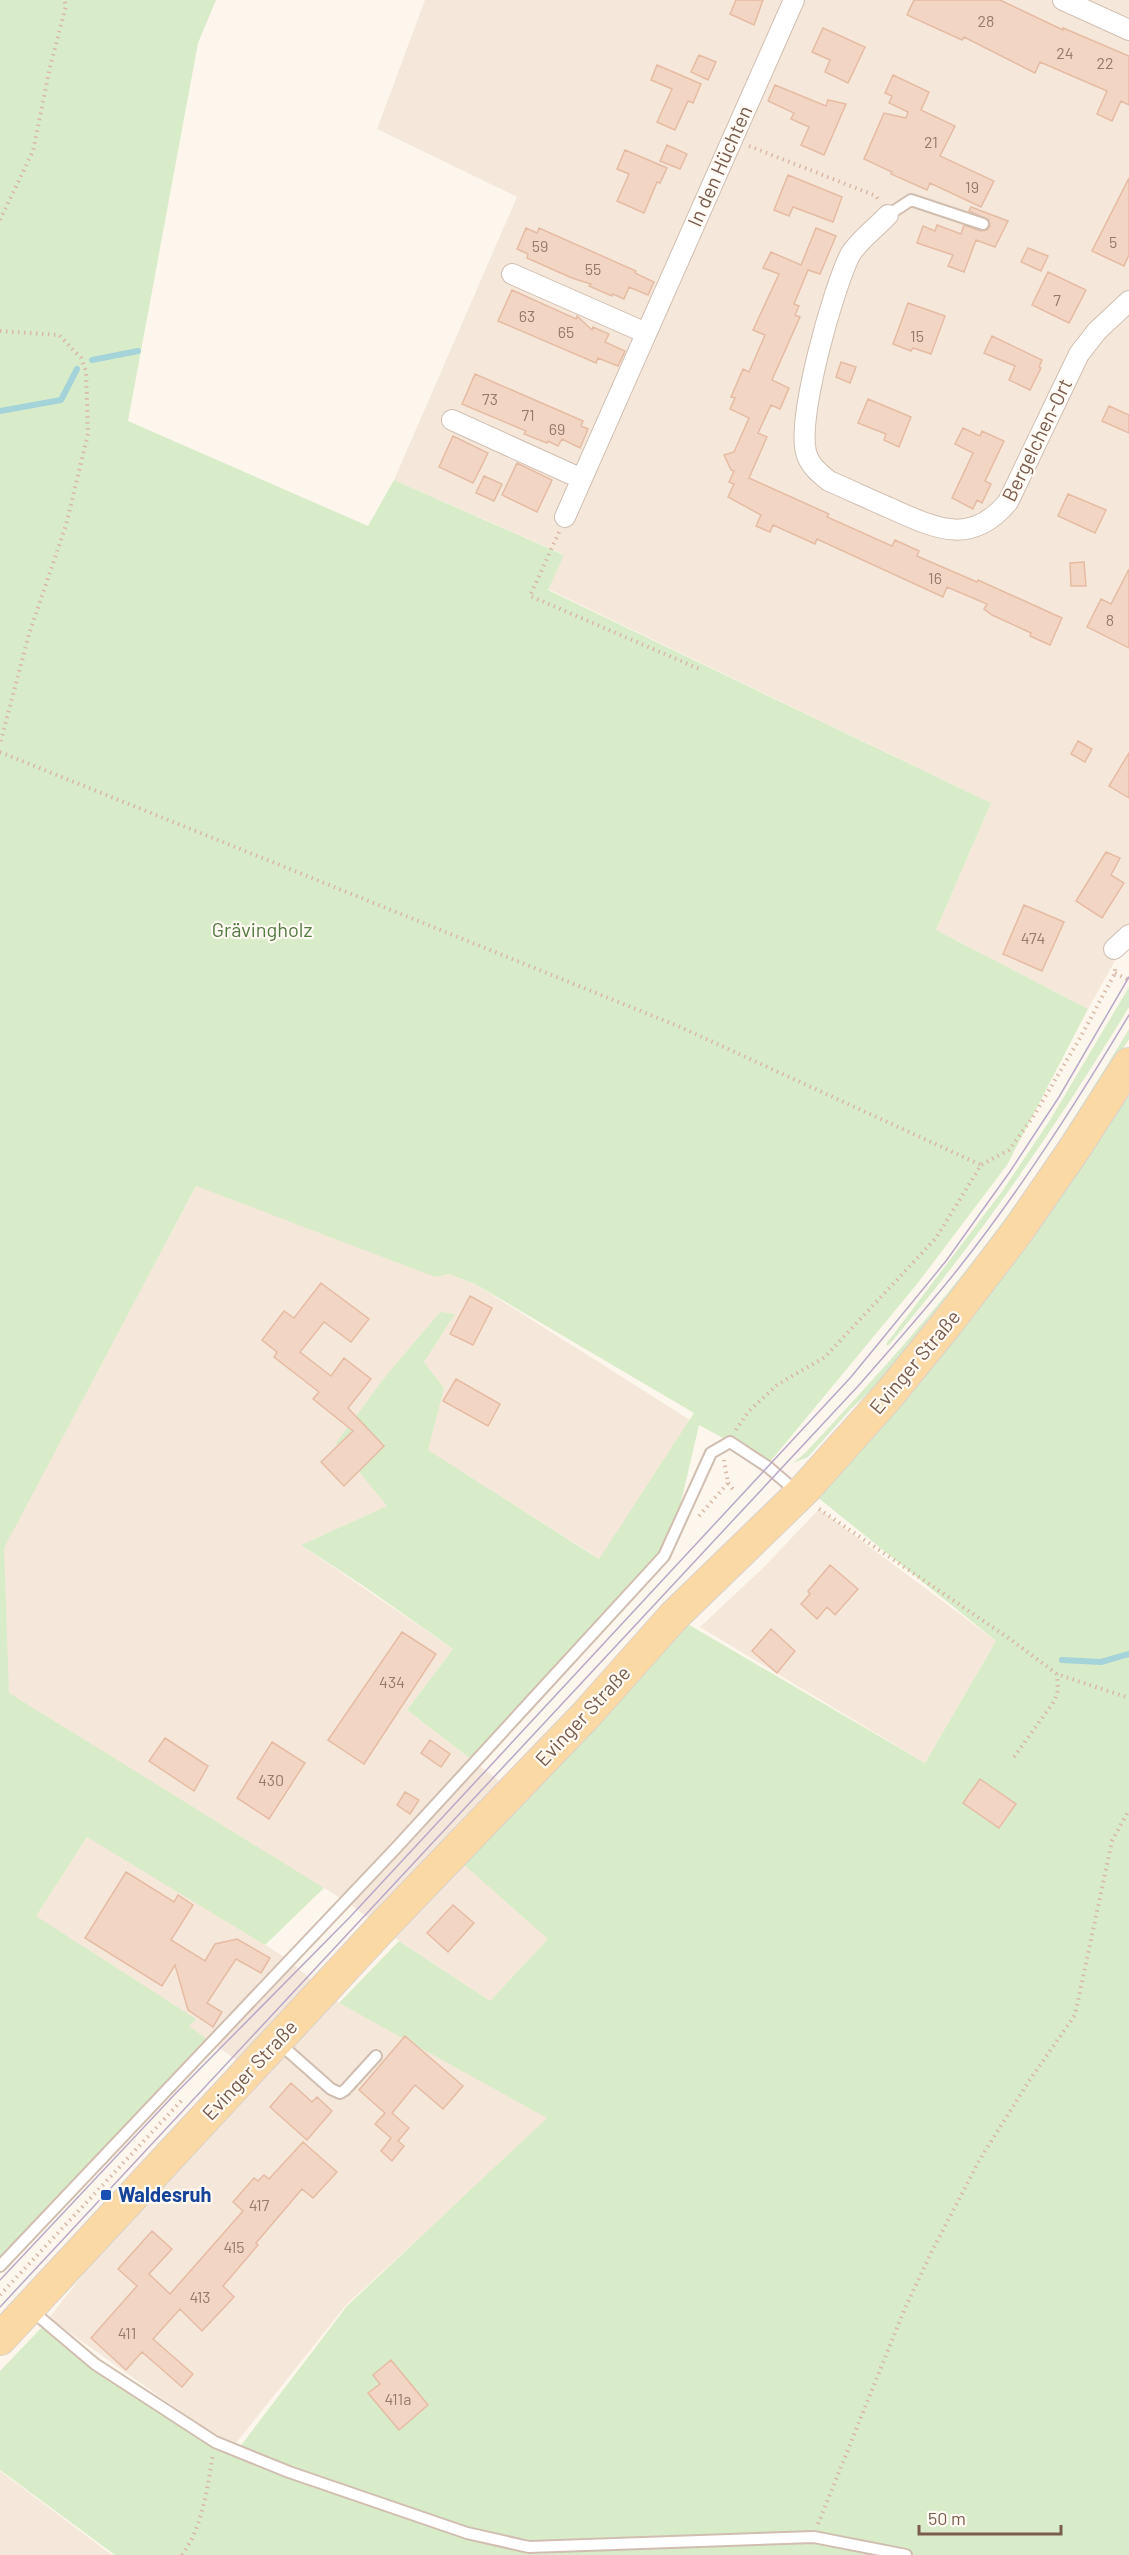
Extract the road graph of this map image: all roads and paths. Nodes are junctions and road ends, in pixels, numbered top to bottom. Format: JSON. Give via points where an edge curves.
{"nodes":[{"id":1,"x":64,"y":0,"type":"edge"},
{"id":2,"x":794,"y":0,"type":"edge"},
{"id":3,"x":1063,"y":0,"type":"edge"},
{"id":4,"x":1129,"y":30,"type":"edge"},
{"id":5,"x":732,"y":140,"type":"junction"},
{"id":6,"x":888,"y":215,"type":"junction"},
{"id":7,"x":0,"y":220,"type":"edge"},
{"id":8,"x":983,"y":224,"type":"dead end"},
{"id":9,"x":512,"y":274,"type":"dead end"},
{"id":10,"x":1129,"y":301,"type":"edge"},
{"id":11,"x":0,"y":331,"type":"edge"},
{"id":12,"x":646,"y":333,"type":"junction"},
{"id":13,"x":452,"y":420,"type":"dead end"},
{"id":14,"x":582,"y":479,"type":"junction"},
{"id":15,"x":565,"y":517,"type":"joint"},
{"id":16,"x":702,"y":670,"type":"dead end"},
{"id":17,"x":0,"y":744,"type":"edge"},
{"id":18,"x":0,"y":752,"type":"edge"},
{"id":19,"x":1129,"y":935,"type":"edge"},
{"id":20,"x":1114,"y":949,"type":"joint"},
{"id":21,"x":1115,"y":973,"type":"junction"},
{"id":22,"x":1129,"y":980,"type":"edge"},
{"id":23,"x":1129,"y":1064,"type":"edge"},
{"id":24,"x":981,"y":1166,"type":"junction"},
{"id":25,"x":730,"y":1442,"type":"junction"},
{"id":26,"x":728,"y":1483,"type":"dead end"},
{"id":27,"x":735,"y":1492,"type":"dead end"},
{"id":28,"x":799,"y":1494,"type":"junction"},
{"id":29,"x":1057,"y":1674,"type":"junction"},
{"id":30,"x":1129,"y":1698,"type":"edge"},
{"id":31,"x":1014,"y":1756,"type":"dead end"},
{"id":32,"x":1129,"y":1810,"type":"edge"},
{"id":33,"x":276,"y":2041,"type":"junction"},
{"id":34,"x":376,"y":2056,"type":"dead end"},
{"id":35,"x":183,"y":2099,"type":"dead end"},
{"id":36,"x":0,"y":2266,"type":"edge"},
{"id":37,"x":0,"y":2295,"type":"edge"},
{"id":38,"x":28,"y":2308,"type":"junction"},
{"id":39,"x":0,"y":2339,"type":"edge"},
{"id":40,"x":215,"y":2442,"type":"junction"},
{"id":41,"x":814,"y":2537,"type":"junction"},
{"id":42,"x":182,"y":2555,"type":"edge"},
{"id":43,"x":906,"y":2555,"type":"edge"}],
"edges":[{"from":1,"to":7,"type":"path","via":[[66,6],[33,151]]},
{"from":2,"to":5,"type":"street","name":"In den Hüchten"},
{"from":3,"to":4,"type":"street"},
{"from":5,"to":6,"type":"path","via":[[876,196]]},
{"from":5,"to":12,"type":"street","name":"In den Hüchten"},
{"from":6,"to":8,"type":"lane","via":[[912,200]]},
{"from":6,"to":10,"type":"street","name":"Bergelchen-Ort","via":[[851,254],[824,326],[804,435],[806,454],[814,469],[829,481],[932,527],[956,531],[977,527],[996,517],[1008,502],[1079,354]]},
{"from":9,"to":12,"type":"street"},
{"from":11,"to":17,"type":"path","via":[[59,335],[81,358],[86,371],[88,435],[66,525],[29,634]]},
{"from":12,"to":14,"type":"street","name":"In den Hüchten"},
{"from":13,"to":14,"type":"street"},
{"from":14,"to":15,"type":"street","name":"In den Hüchten"},
{"from":15,"to":16,"type":"path","via":[[530,597]]},
{"from":18,"to":24,"type":"path","via":[[678,1026]]},
{"from":19,"to":20,"type":"street"},
{"from":20,"to":21,"type":"path"},
{"from":21,"to":22,"type":"path"},
{"from":21,"to":24,"type":"path","via":[[1033,1116],[1009,1150]]},
{"from":23,"to":28,"type":"main road","name":"Evinger Straße","via":[[1076,1148],[970,1293],[888,1396]]},
{"from":24,"to":25,"type":"path","via":[[936,1238],[825,1357],[777,1385],[748,1412]]},
{"from":25,"to":28,"type":"lane"},
{"from":25,"to":36,"type":"lane","via":[[711,1453],[664,1556],[396,1848]]},
{"from":26,"to":27,"type":"path"},
{"from":28,"to":29,"type":"path"},
{"from":28,"to":33,"type":"main road","name":"Evinger Straße","via":[[674,1616],[578,1723]]},
{"from":29,"to":30,"type":"path"},
{"from":29,"to":31,"type":"path","via":[[1055,1700]]},
{"from":32,"to":41,"type":"path","via":[[1112,1841],[1076,2015],[980,2159],[932,2251],[905,2308]]},
{"from":33,"to":34,"type":"lane","via":[[340,2093]]},
{"from":33,"to":38,"type":"main road","name":"Evinger Straße"},
{"from":35,"to":37,"type":"path"},
{"from":38,"to":39,"type":"main road","name":"Evinger Straße"},
{"from":38,"to":40,"type":"lane","via":[[95,2364]]},
{"from":40,"to":41,"type":"lane","via":[[289,2472],[467,2533],[529,2547]]},
{"from":40,"to":42,"type":"path","via":[[200,2517],[193,2539]]},
{"from":41,"to":43,"type":"lane"}]}
